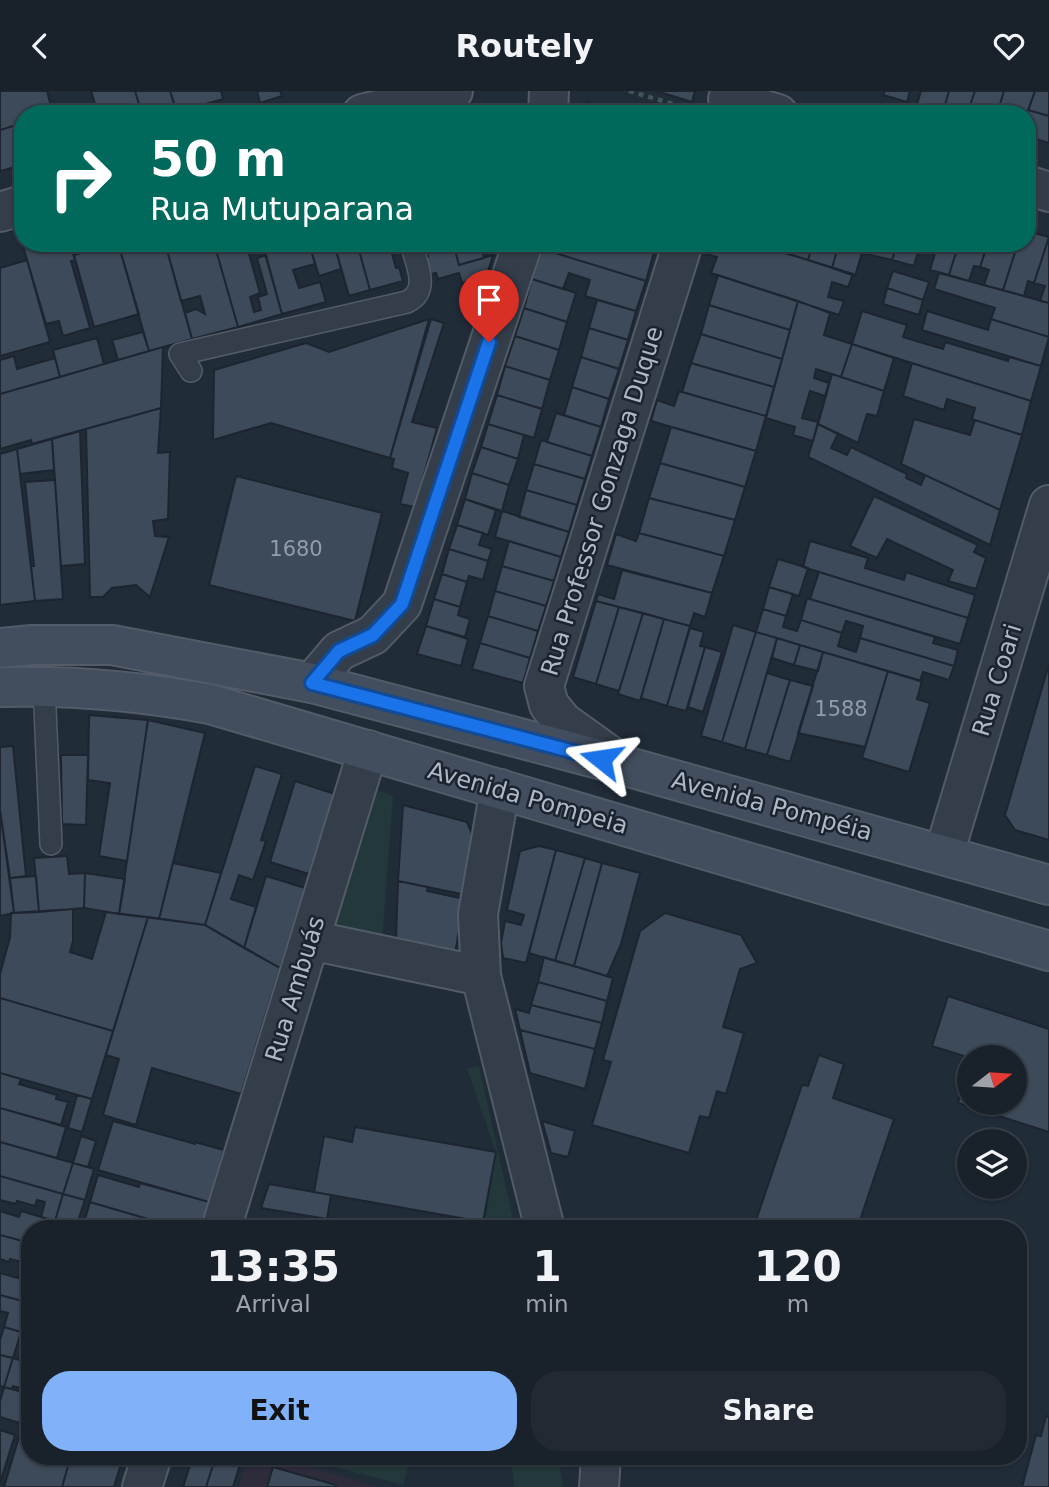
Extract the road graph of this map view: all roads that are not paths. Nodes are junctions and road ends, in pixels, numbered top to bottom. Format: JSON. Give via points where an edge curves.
{"nodes":[{"id":1,"x":453,"y":91,"type":"edge"},
{"id":2,"x":399,"y":105,"type":"edge"},
{"id":3,"x":413,"y":252,"type":"edge"},
{"id":4,"x":520,"y":252,"type":"edge"},
{"id":5,"x":680,"y":252,"type":"edge"},
{"id":6,"x":191,"y":370,"type":"dead end"},
{"id":7,"x":1049,"y":505,"type":"edge"},
{"id":8,"x":0,"y":648,"type":"edge"},
{"id":9,"x":312,"y":683,"type":"junction"},
{"id":10,"x":44,"y":686,"type":"junction"},
{"id":11,"x":0,"y":687,"type":"edge"},
{"id":12,"x":368,"y":750,"type":"junction"},
{"id":13,"x":625,"y":766,"type":"junction"},
{"id":14,"x":500,"y":789,"type":"junction"},
{"id":15,"x":51,"y":844,"type":"dead end"},
{"id":16,"x":944,"y":854,"type":"junction"},
{"id":17,"x":1049,"y":885,"type":"edge"},
{"id":18,"x":310,"y":940,"type":"junction"},
{"id":19,"x":1049,"y":951,"type":"edge"},
{"id":20,"x":481,"y":976,"type":"junction"},
{"id":21,"x":224,"y":1220,"type":"edge"},
{"id":22,"x":543,"y":1220,"type":"edge"},
{"id":23,"x":149,"y":1465,"type":"edge"},
{"id":24,"x":600,"y":1465,"type":"edge"},
{"id":25,"x":142,"y":1487,"type":"edge"},
{"id":26,"x":599,"y":1487,"type":"edge"}],
"edges":[{"from":1,"to":2,"type":"street"},
{"from":3,"to":6,"type":"lane","via":[[421,280],[416,298],[180,354]]},
{"from":4,"to":9,"type":"street","via":[[402,604],[373,635],[339,651]]},
{"from":5,"to":13,"type":"street","name":"Rua Professor Gonzaga Duque","via":[[544,686],[550,705],[563,722]]},
{"from":7,"to":16,"type":"street","name":"Rua Coari"},
{"from":8,"to":9,"type":"main road","name":"Avenida Pompéia","via":[[112,645]]},
{"from":9,"to":13,"type":"main road","name":"Avenida Pompéia"},
{"from":10,"to":11,"type":"main road","name":"Avenida Pompeia"},
{"from":10,"to":12,"type":"main road","name":"Avenida Pompeia","via":[[210,703]]},
{"from":10,"to":15,"type":"lane"},
{"from":12,"to":14,"type":"main road","name":"Avenida Pompeia"},
{"from":12,"to":18,"type":"street","name":"Rua Ambuás"},
{"from":13,"to":16,"type":"main road","name":"Avenida Pompéia"},
{"from":14,"to":19,"type":"main road","name":"Avenida Pompeia"},
{"from":14,"to":20,"type":"street","via":[[478,914]]},
{"from":16,"to":17,"type":"main road","name":"Avenida Pompéia"},
{"from":18,"to":20,"type":"street"},
{"from":18,"to":21,"type":"street","name":"Rua Ambuás"},
{"from":20,"to":22,"type":"street"},
{"from":23,"to":25,"type":"street"},
{"from":24,"to":26,"type":"street"}]}
